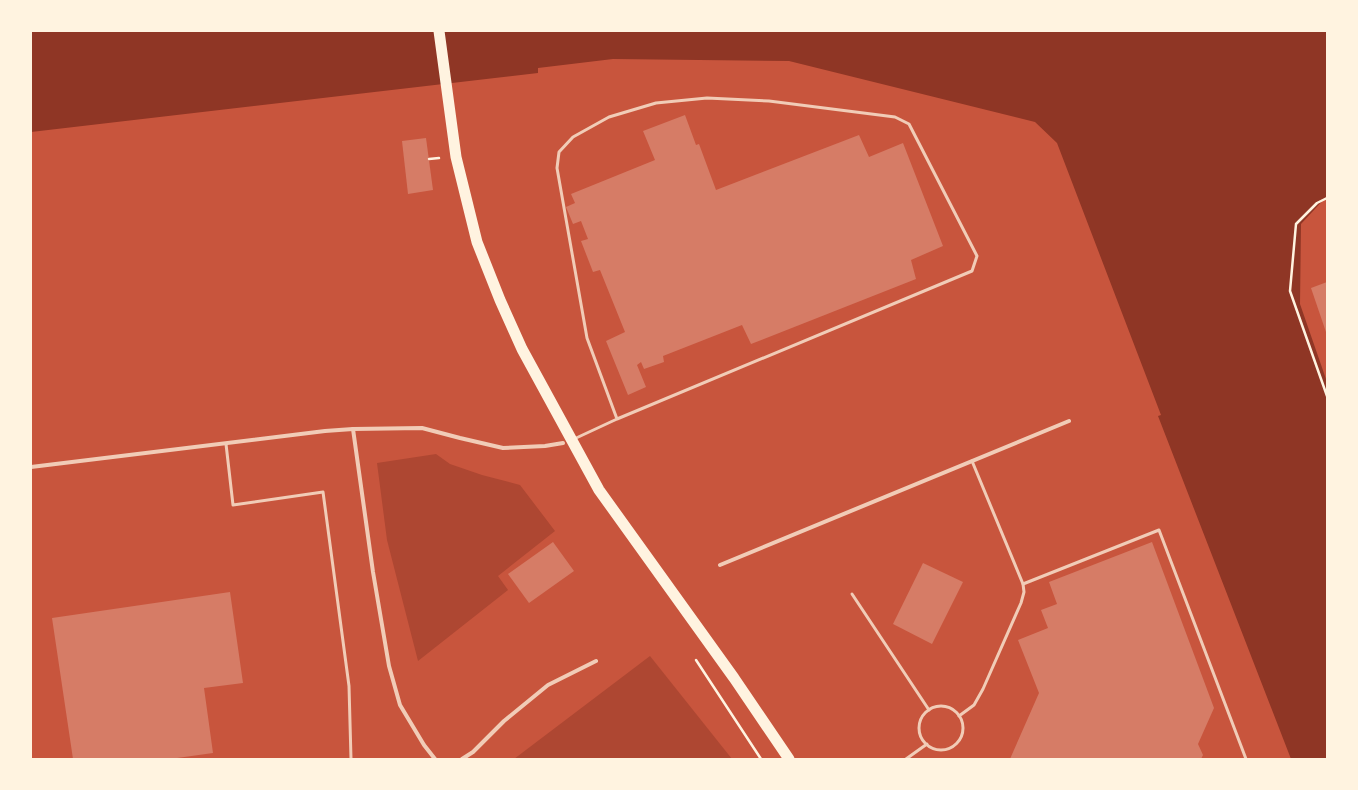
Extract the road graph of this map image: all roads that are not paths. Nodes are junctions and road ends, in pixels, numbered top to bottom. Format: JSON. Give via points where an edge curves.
{"nodes":[{"id":1,"x":439,"y":31,"type":"edge"},
{"id":2,"x":617,"y":419,"type":"junction"},
{"id":3,"x":1069,"y":421,"type":"dead end"},
{"id":4,"x":353,"y":429,"type":"junction"},
{"id":5,"x":564,"y":443,"type":"joint"},
{"id":6,"x":226,"y":444,"type":"junction"},
{"id":7,"x":972,"y":461,"type":"junction"},
{"id":8,"x":31,"y":467,"type":"edge"},
{"id":9,"x":720,"y":565,"type":"dead end"},
{"id":10,"x":1023,"y":584,"type":"junction"},
{"id":11,"x":852,"y":594,"type":"dead end"},
{"id":12,"x":596,"y":661,"type":"dead end"},
{"id":13,"x":929,"y":710,"type":"junction"},
{"id":14,"x":959,"y":716,"type":"junction"},
{"id":15,"x":927,"y":744,"type":"junction"},
{"id":16,"x":351,"y":759,"type":"edge"},
{"id":17,"x":435,"y":759,"type":"edge"},
{"id":18,"x":462,"y":759,"type":"edge"},
{"id":19,"x":789,"y":759,"type":"edge"},
{"id":20,"x":906,"y":759,"type":"edge"},
{"id":21,"x":1246,"y":759,"type":"edge"}],
"edges":[{"from":1,"to":19,"type":"highway","via":[[456,157],[477,242],[522,349],[599,490]]},
{"from":2,"to":2,"type":"lane","via":[[972,271],[977,256],[909,124],[895,117],[769,101],[707,98],[656,103],[608,117],[573,137],[559,152],[557,168],[587,338]]},
{"from":2,"to":5,"type":"lane"},
{"from":3,"to":7,"type":"street"},
{"from":4,"to":5,"type":"street","via":[[422,428],[503,448]]},
{"from":4,"to":6,"type":"street"},
{"from":4,"to":17,"type":"street","via":[[389,666],[400,705]]},
{"from":6,"to":8,"type":"street"},
{"from":6,"to":16,"type":"lane","via":[[233,505],[323,492],[349,686]]},
{"from":7,"to":9,"type":"street"},
{"from":7,"to":10,"type":"lane"},
{"from":10,"to":14,"type":"lane","via":[[1021,603],[983,689],[974,705]]},
{"from":10,"to":21,"type":"lane","via":[[1159,530]]},
{"from":11,"to":13,"type":"lane"},
{"from":12,"to":18,"type":"street","via":[[548,685]]},
{"from":13,"to":14,"type":"lane","via":[[943,706],[951,708]]},
{"from":13,"to":15,"type":"lane","via":[[922,716],[920,724],[922,738]]},
{"from":14,"to":15,"type":"lane","via":[[963,725],[960,740],[946,749],[938,750]]},
{"from":15,"to":20,"type":"lane"}]}
